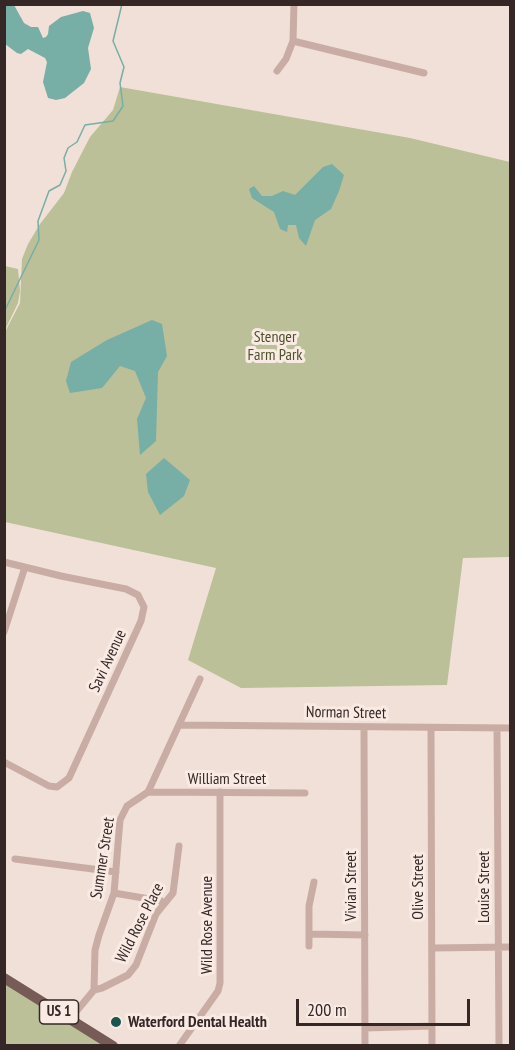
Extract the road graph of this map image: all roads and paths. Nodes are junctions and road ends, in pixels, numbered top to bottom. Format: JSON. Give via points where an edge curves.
{"nodes":[{"id":1,"x":294,"y":4,"type":"edge"},
{"id":2,"x":293,"y":41,"type":"junction"},
{"id":3,"x":277,"y":71,"type":"dead end"},
{"id":4,"x":424,"y":73,"type":"dead end"},
{"id":5,"x":4,"y":561,"type":"edge"},
{"id":6,"x":26,"y":567,"type":"junction"},
{"id":7,"x":4,"y":632,"type":"edge"},
{"id":8,"x":200,"y":679,"type":"dead end"},
{"id":9,"x":181,"y":724,"type":"junction"},
{"id":10,"x":364,"y":727,"type":"junction"},
{"id":11,"x":431,"y":728,"type":"junction"},
{"id":12,"x":496,"y":728,"type":"junction"},
{"id":13,"x":510,"y":728,"type":"edge"},
{"id":14,"x":4,"y":762,"type":"edge"},
{"id":15,"x":148,"y":792,"type":"junction"},
{"id":16,"x":220,"y":792,"type":"junction"},
{"id":17,"x":305,"y":793,"type":"dead end"},
{"id":18,"x":179,"y":846,"type":"dead end"},
{"id":19,"x":15,"y":859,"type":"dead end"},
{"id":20,"x":116,"y":872,"type":"junction"},
{"id":21,"x":314,"y":882,"type":"dead end"},
{"id":22,"x":114,"y":893,"type":"junction"},
{"id":23,"x":164,"y":904,"type":"junction"},
{"id":24,"x":309,"y":934,"type":"junction"},
{"id":25,"x":365,"y":935,"type":"junction"},
{"id":26,"x":309,"y":946,"type":"dead end"},
{"id":27,"x":498,"y":947,"type":"junction"},
{"id":28,"x":510,"y":947,"type":"edge"},
{"id":29,"x":432,"y":948,"type":"junction"},
{"id":30,"x":4,"y":978,"type":"edge"},
{"id":31,"x":94,"y":990,"type":"junction"},
{"id":32,"x":70,"y":1019,"type":"junction"},
{"id":33,"x":432,"y":1026,"type":"junction"},
{"id":34,"x":365,"y":1028,"type":"junction"},
{"id":35,"x":113,"y":1046,"type":"edge"},
{"id":36,"x":179,"y":1046,"type":"edge"},
{"id":37,"x":365,"y":1046,"type":"edge"},
{"id":38,"x":432,"y":1046,"type":"edge"},
{"id":39,"x":499,"y":1046,"type":"edge"}],
"edges":[{"from":1,"to":2,"type":"street"},
{"from":2,"to":3,"type":"street"},
{"from":2,"to":4,"type":"street"},
{"from":5,"to":6,"type":"street"},
{"from":6,"to":7,"type":"street"},
{"from":6,"to":14,"type":"street","name":"Savi Avenue","via":[[134,592],[142,600],[144,615],[69,778],[57,787],[50,786]]},
{"from":8,"to":9,"type":"street","name":"Summer Street"},
{"from":9,"to":10,"type":"street","name":"Norman Street"},
{"from":9,"to":15,"type":"street","name":"Summer Street"},
{"from":10,"to":11,"type":"street","name":"Norman Street"},
{"from":10,"to":25,"type":"street","name":"Vivian Street"},
{"from":11,"to":12,"type":"street","name":"Norman Street"},
{"from":11,"to":29,"type":"street","name":"Olive Street"},
{"from":12,"to":13,"type":"street","name":"Norman Street"},
{"from":12,"to":27,"type":"street","name":"Louise Street"},
{"from":15,"to":16,"type":"street","name":"William Street"},
{"from":15,"to":20,"type":"street","name":"Summer Street","via":[[128,806],[120,820]]},
{"from":16,"to":17,"type":"street","name":"William Street"},
{"from":16,"to":36,"type":"street","name":"Wild Rose Avenue","via":[[220,983]]},
{"from":18,"to":23,"type":"street","name":"Wild Rose Place","via":[[173,893]]},
{"from":19,"to":20,"type":"street"},
{"from":20,"to":22,"type":"street","name":"Summer Street"},
{"from":21,"to":24,"type":"street"},
{"from":22,"to":23,"type":"street"},
{"from":22,"to":31,"type":"street","name":"Summer Street","via":[[95,950]]},
{"from":23,"to":31,"type":"street","name":"Wild Rose Place","via":[[153,918],[133,970]]},
{"from":24,"to":25,"type":"street"},
{"from":24,"to":26,"type":"street"},
{"from":25,"to":34,"type":"street","name":"Vivian Street"},
{"from":27,"to":28,"type":"street"},
{"from":27,"to":29,"type":"street"},
{"from":27,"to":39,"type":"street","name":"Louise Street"},
{"from":29,"to":33,"type":"street","name":"Olive Street"},
{"from":30,"to":32,"type":"main road","number":"US 1"},
{"from":31,"to":32,"type":"street"},
{"from":32,"to":35,"type":"main road","number":"US 1"},
{"from":33,"to":34,"type":"street"},
{"from":33,"to":38,"type":"street","name":"Olive Street"},
{"from":34,"to":37,"type":"street","name":"Vivian Street"}]}
